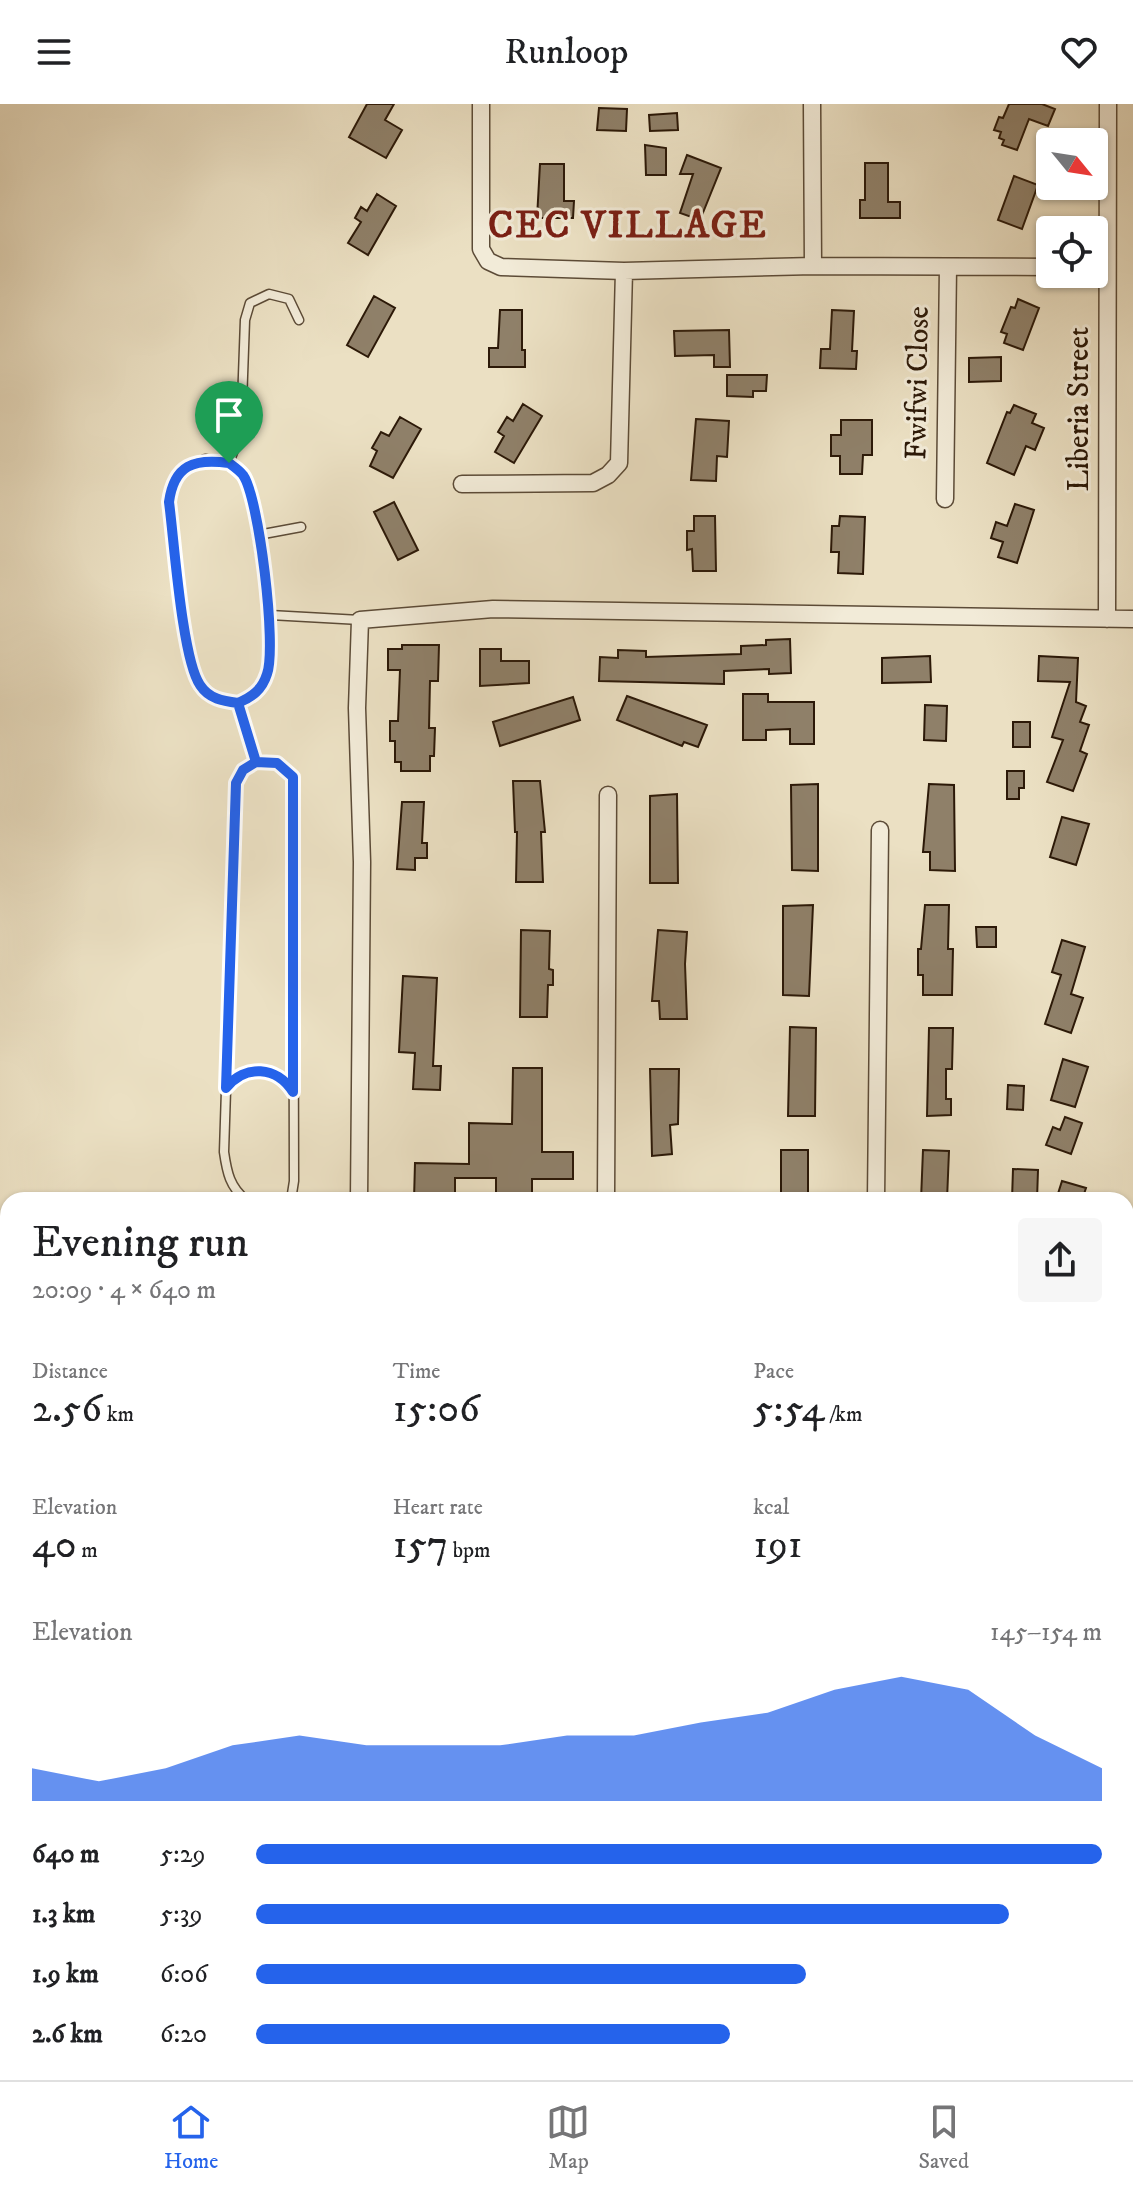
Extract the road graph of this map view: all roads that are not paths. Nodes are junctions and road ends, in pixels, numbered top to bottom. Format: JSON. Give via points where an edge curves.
{"nodes":[{"id":1,"x":481,"y":104,"type":"edge"},
{"id":2,"x":812,"y":104,"type":"edge"},
{"id":3,"x":1108,"y":104,"type":"edge"},
{"id":4,"x":1103,"y":216,"type":"edge"},
{"id":5,"x":813,"y":266,"type":"junction"},
{"id":6,"x":948,"y":267,"type":"junction"},
{"id":7,"x":1036,"y":267,"type":"edge"},
{"id":8,"x":624,"y":271,"type":"junction"},
{"id":9,"x":1101,"y":288,"type":"edge"},
{"id":10,"x":299,"y":320,"type":"dead end"},
{"id":11,"x":229,"y":463,"type":"junction"},
{"id":12,"x":462,"y":484,"type":"dead end"},
{"id":13,"x":945,"y":499,"type":"dead end"},
{"id":14,"x":301,"y":527,"type":"dead end"},
{"id":15,"x":258,"y":535,"type":"junction"},
{"id":16,"x":270,"y":615,"type":"junction"},
{"id":17,"x":1107,"y":619,"type":"junction"},
{"id":18,"x":1133,"y":619,"type":"edge"},
{"id":19,"x":360,"y":620,"type":"junction"},
{"id":20,"x":238,"y":703,"type":"junction"},
{"id":21,"x":256,"y":762,"type":"junction"},
{"id":22,"x":608,"y":795,"type":"dead end"},
{"id":23,"x":880,"y":830,"type":"dead end"},
{"id":24,"x":226,"y":1088,"type":"junction"},
{"id":25,"x":293,"y":1092,"type":"junction"},
{"id":26,"x":236,"y":1192,"type":"edge"},
{"id":27,"x":291,"y":1192,"type":"edge"},
{"id":28,"x":359,"y":1192,"type":"edge"},
{"id":29,"x":606,"y":1192,"type":"edge"},
{"id":30,"x":876,"y":1192,"type":"edge"}],
"edges":[{"from":1,"to":8,"type":"street","via":[[481,249],[488,261],[501,267]]},
{"from":2,"to":5,"type":"street"},
{"from":3,"to":4,"type":"street","name":"Liberia Street"},
{"from":5,"to":6,"type":"street"},
{"from":5,"to":8,"type":"street"},
{"from":6,"to":7,"type":"street"},
{"from":6,"to":13,"type":"street","name":"Fwifwi Close"},
{"from":8,"to":12,"type":"street","via":[[619,463],[593,483]]},
{"from":9,"to":17,"type":"street","name":"Liberia Street"},
{"from":10,"to":11,"type":"lane","via":[[289,299],[269,294],[250,303],[241,431]]},
{"from":11,"to":15,"type":"lane","via":[[244,476]]},
{"from":11,"to":20,"type":"lane","via":[[205,459],[187,467],[172,481],[169,502],[189,656],[200,686],[219,701]]},
{"from":14,"to":15,"type":"lane"},
{"from":15,"to":16,"type":"lane"},
{"from":16,"to":19,"type":"lane"},
{"from":16,"to":20,"type":"lane","via":[[268,674],[255,695]]},
{"from":17,"to":18,"type":"street"},
{"from":17,"to":19,"type":"street","via":[[493,609]]},
{"from":19,"to":28,"type":"street"},
{"from":20,"to":21,"type":"lane"},
{"from":21,"to":24,"type":"lane","via":[[236,783]]},
{"from":21,"to":25,"type":"lane","via":[[277,763],[293,777]]},
{"from":22,"to":29,"type":"street"},
{"from":23,"to":30,"type":"street"},
{"from":24,"to":25,"type":"lane","via":[[245,1073],[262,1071],[277,1075]]},
{"from":24,"to":26,"type":"lane","via":[[224,1152]]},
{"from":25,"to":27,"type":"lane"}]}
